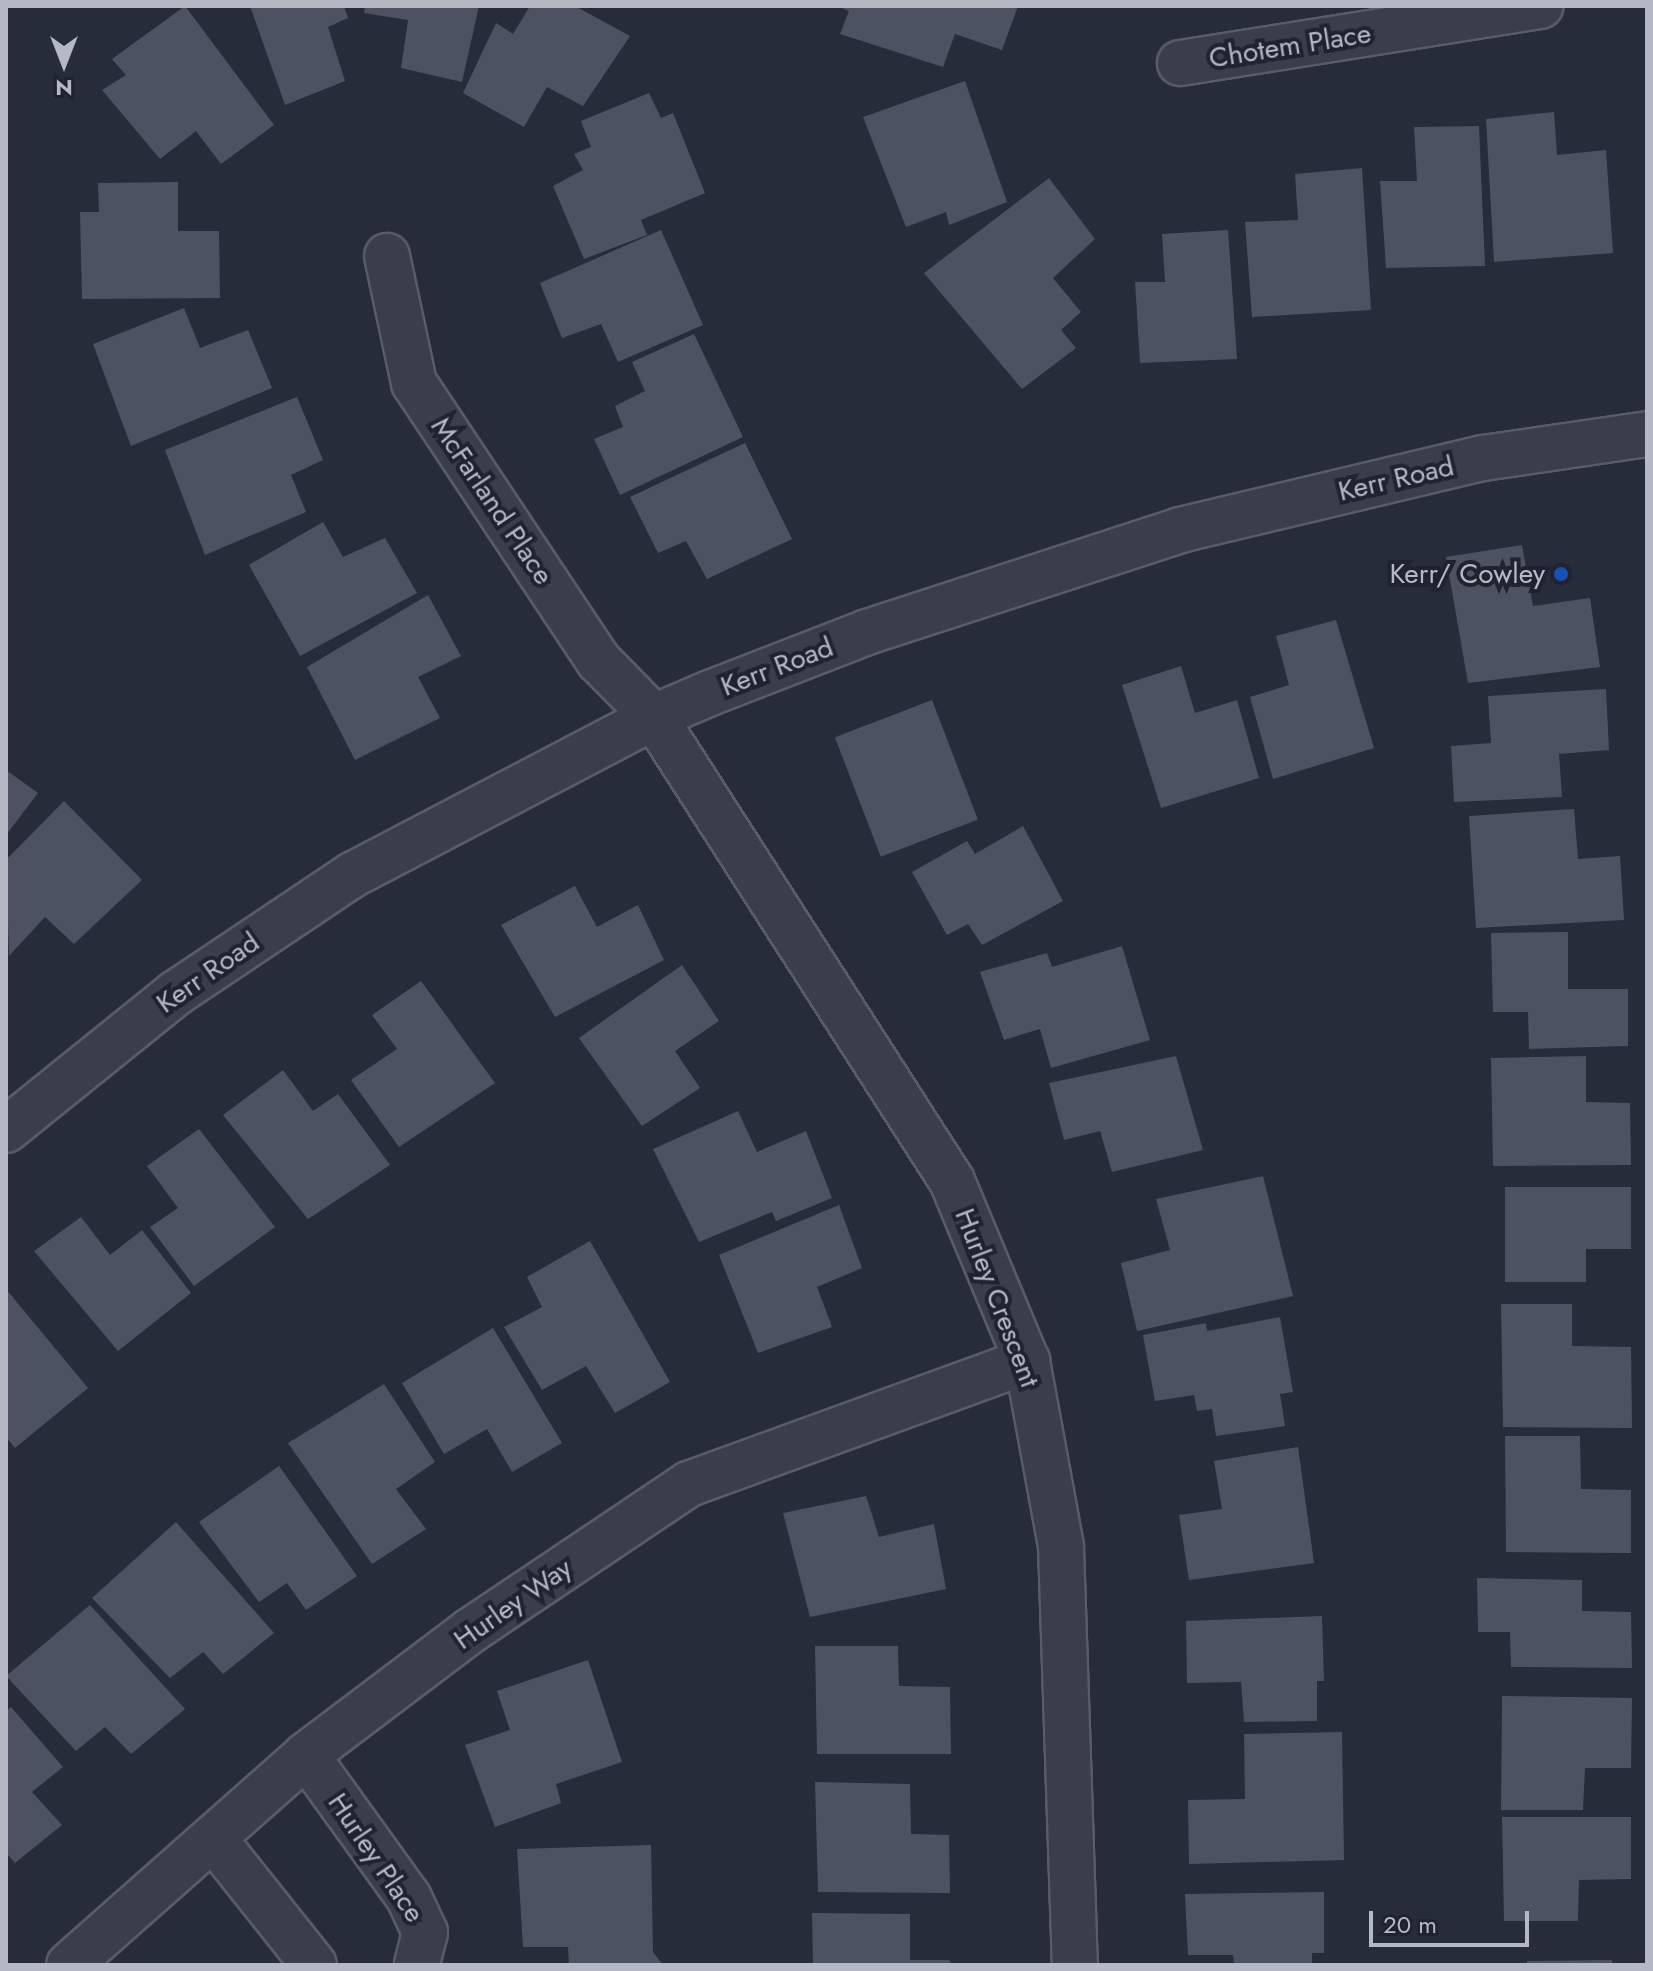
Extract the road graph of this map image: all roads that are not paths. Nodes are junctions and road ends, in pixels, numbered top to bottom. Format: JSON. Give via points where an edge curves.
{"nodes":[{"id":1,"x":1541,"y":6,"type":"edge"},
{"id":2,"x":1180,"y":63,"type":"dead end"},
{"id":3,"x":387,"y":256,"type":"dead end"},
{"id":4,"x":1647,"y":434,"type":"edge"},
{"id":5,"x":654,"y":717,"type":"junction"},
{"id":6,"x":8,"y":1125,"type":"edge"},
{"id":7,"x":1027,"y":1361,"type":"junction"},
{"id":8,"x":306,"y":1755,"type":"junction"},
{"id":9,"x":213,"y":1838,"type":"junction"},
{"id":10,"x":69,"y":1965,"type":"edge"},
{"id":11,"x":314,"y":1965,"type":"edge"},
{"id":12,"x":417,"y":1965,"type":"edge"},
{"id":13,"x":1075,"y":1965,"type":"edge"}],
"edges":[{"from":1,"to":2,"type":"street","name":"Chotem Place"},
{"from":3,"to":5,"type":"street","name":"McFarland Place","via":[[414,383],[599,661]]},
{"from":4,"to":5,"type":"street","name":"Kerr Road","via":[[1483,458],[1180,530],[867,632]]},
{"from":5,"to":6,"type":"street","name":"Kerr Road","via":[[352,875],[176,993]]},
{"from":5,"to":7,"type":"street","name":"Hurley Crescent","via":[[952,1181]]},
{"from":7,"to":8,"type":"street","name":"Hurley Way","via":[[689,1484],[470,1631]]},
{"from":7,"to":13,"type":"street","name":"Hurley Crescent","via":[[1061,1547]]},
{"from":8,"to":9,"type":"street","name":"Hurley Way"},
{"from":8,"to":12,"type":"street","name":"Hurley Place","via":[[409,1898],[425,1932]]},
{"from":9,"to":10,"type":"street","name":"Hurley Way"},
{"from":9,"to":11,"type":"street"}]}
